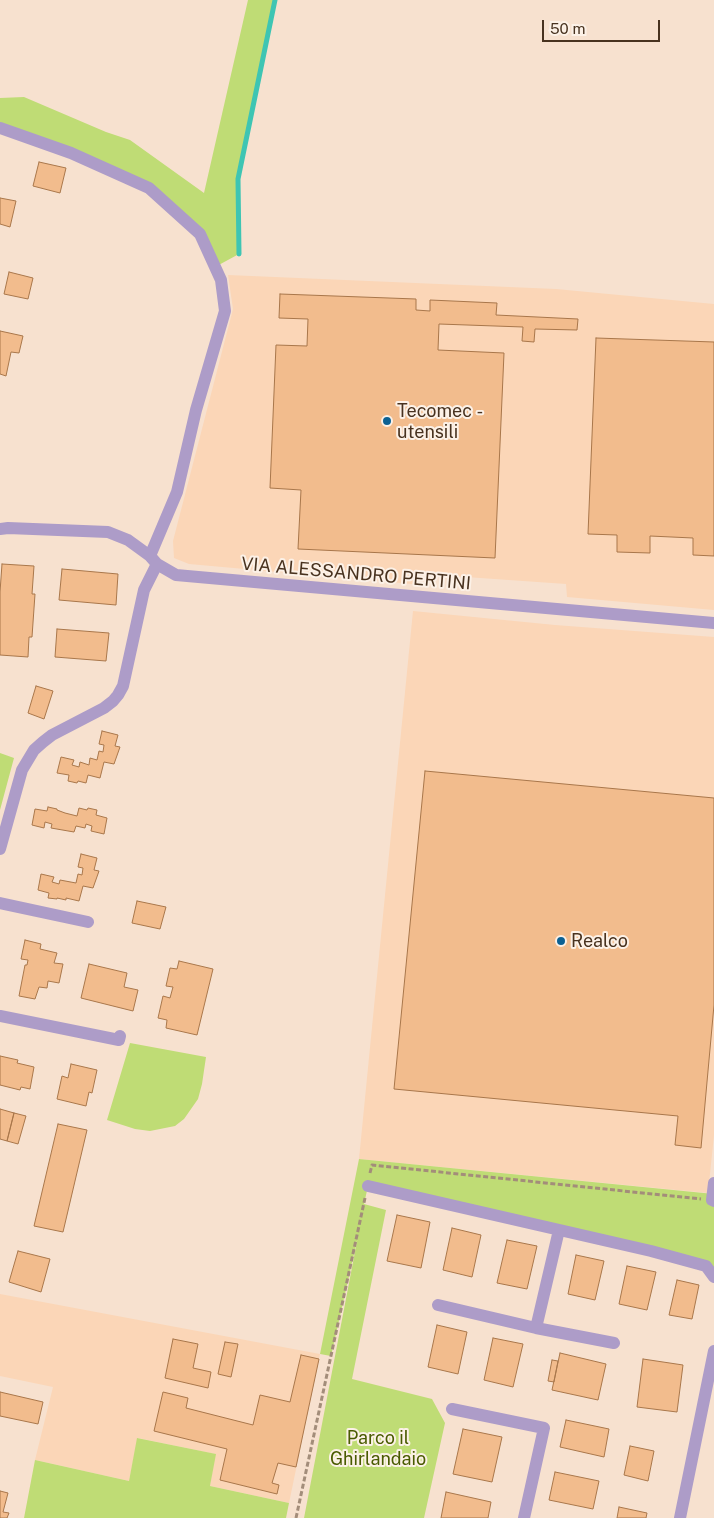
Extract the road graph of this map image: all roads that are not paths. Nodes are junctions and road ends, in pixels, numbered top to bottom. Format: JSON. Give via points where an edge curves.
{"nodes":[{"id":1,"x":0,"y":128,"type":"edge"},
{"id":2,"x":3,"y":528,"type":"edge"},
{"id":3,"x":154,"y":560,"type":"junction"},
{"id":4,"x":714,"y":623,"type":"edge"},
{"id":5,"x":0,"y":849,"type":"edge"},
{"id":6,"x":0,"y":903,"type":"edge"},
{"id":7,"x":88,"y":922,"type":"dead end"},
{"id":8,"x":0,"y":1016,"type":"edge"},
{"id":9,"x":120,"y":1036,"type":"dead end"},
{"id":10,"x":714,"y":1182,"type":"edge"},
{"id":11,"x":368,"y":1186,"type":"road end"},
{"id":12,"x":713,"y":1201,"type":"edge"},
{"id":13,"x":559,"y":1230,"type":"junction"},
{"id":14,"x":714,"y":1278,"type":"edge"},
{"id":15,"x":438,"y":1305,"type":"dead end"},
{"id":16,"x":536,"y":1328,"type":"junction"},
{"id":17,"x":614,"y":1343,"type":"dead end"},
{"id":18,"x":714,"y":1351,"type":"edge"},
{"id":19,"x":452,"y":1409,"type":"dead end"},
{"id":20,"x":524,"y":1518,"type":"edge"},
{"id":21,"x":680,"y":1518,"type":"edge"}],
"edges":[{"from":1,"to":3,"type":"street","via":[[71,153],[149,188],[200,234],[221,280],[225,311],[196,410],[177,492]]},
{"from":2,"to":3,"type":"street","name":"VIA ALESSANDRO PERTINI","via":[[108,532],[128,540]]},
{"from":3,"to":4,"type":"street","name":"VIA ALESSANDRO PERTINI","via":[[176,575]]},
{"from":3,"to":5,"type":"street","via":[[144,590],[123,686],[104,708],[52,735],[34,750],[22,770]]},
{"from":6,"to":7,"type":"street"},
{"from":8,"to":9,"type":"street","via":[[119,1040]]},
{"from":10,"to":12,"type":"street"},
{"from":11,"to":13,"type":"street"},
{"from":13,"to":14,"type":"street","via":[[706,1266]]},
{"from":13,"to":16,"type":"street"},
{"from":15,"to":16,"type":"street"},
{"from":16,"to":17,"type":"street"},
{"from":18,"to":21,"type":"street"},
{"from":19,"to":20,"type":"street","via":[[544,1428]]}]}
